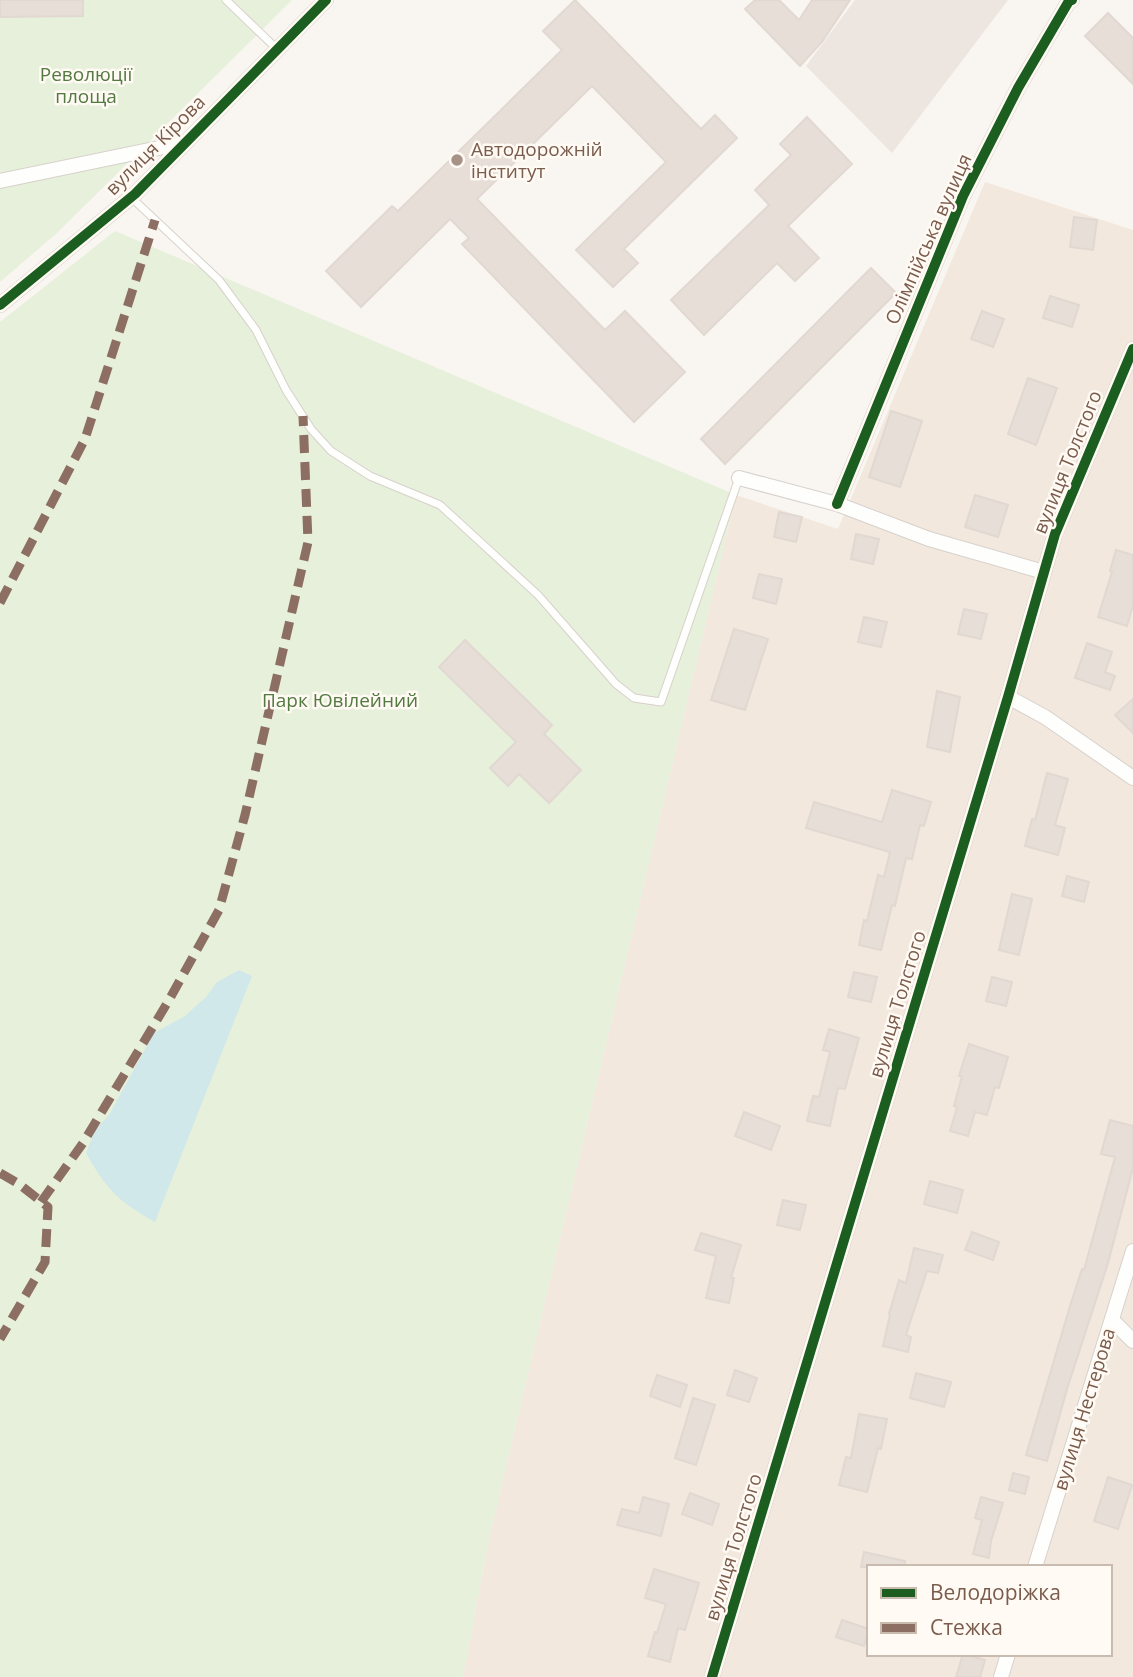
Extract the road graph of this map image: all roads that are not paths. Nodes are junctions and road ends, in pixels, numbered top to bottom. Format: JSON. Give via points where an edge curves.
{"nodes":[{"id":1,"x":226,"y":0,"type":"edge"},
{"id":2,"x":326,"y":0,"type":"edge"},
{"id":3,"x":1072,"y":0,"type":"edge"},
{"id":4,"x":278,"y":49,"type":"junction"},
{"id":5,"x":183,"y":143,"type":"junction"},
{"id":6,"x":0,"y":181,"type":"edge"},
{"id":7,"x":135,"y":194,"type":"junction"},
{"id":8,"x":0,"y":305,"type":"edge"},
{"id":9,"x":1133,"y":349,"type":"edge"},
{"id":10,"x":739,"y":478,"type":"joint"},
{"id":11,"x":837,"y":504,"type":"junction"},
{"id":12,"x":1044,"y":572,"type":"junction"},
{"id":13,"x":1008,"y":697,"type":"junction"},
{"id":14,"x":1133,"y":778,"type":"edge"},
{"id":15,"x":1133,"y":1251,"type":"edge"},
{"id":16,"x":1112,"y":1320,"type":"junction"},
{"id":17,"x":1133,"y":1341,"type":"edge"},
{"id":18,"x":1036,"y":1565,"type":"edge"},
{"id":19,"x":1007,"y":1656,"type":"edge"},
{"id":20,"x":712,"y":1677,"type":"edge"},
{"id":21,"x":1001,"y":1677,"type":"edge"}],
"edges":[{"from":1,"to":4,"type":"lane"},
{"from":2,"to":4,"type":"street","name":"вулиця Кірова"},
{"from":3,"to":11,"type":"street","name":"Олімпійська вулиця","via":[[1017,88],[963,196]]},
{"from":4,"to":5,"type":"street","name":"вулиця Кірова"},
{"from":5,"to":6,"type":"street"},
{"from":5,"to":7,"type":"street","name":"вулиця Кірова"},
{"from":7,"to":8,"type":"street","name":"вулиця Кірова"},
{"from":7,"to":10,"type":"lane","via":[[135,201],[219,280],[256,330],[311,429],[331,451],[370,476],[440,505],[538,596],[616,684],[634,698],[661,702]]},
{"from":9,"to":12,"type":"street","name":"вулиця Толстого","via":[[1055,534]]},
{"from":10,"to":11,"type":"street"},
{"from":11,"to":12,"type":"street","via":[[929,539]]},
{"from":12,"to":13,"type":"street","name":"вулиця Толстого"},
{"from":13,"to":14,"type":"street"},
{"from":13,"to":20,"type":"street","name":"вулиця Толстого"},
{"from":15,"to":16,"type":"street","name":"вулиця Нестерова"},
{"from":16,"to":17,"type":"street"},
{"from":16,"to":18,"type":"street","name":"вулиця Нестерова"},
{"from":19,"to":21,"type":"street"}]}
